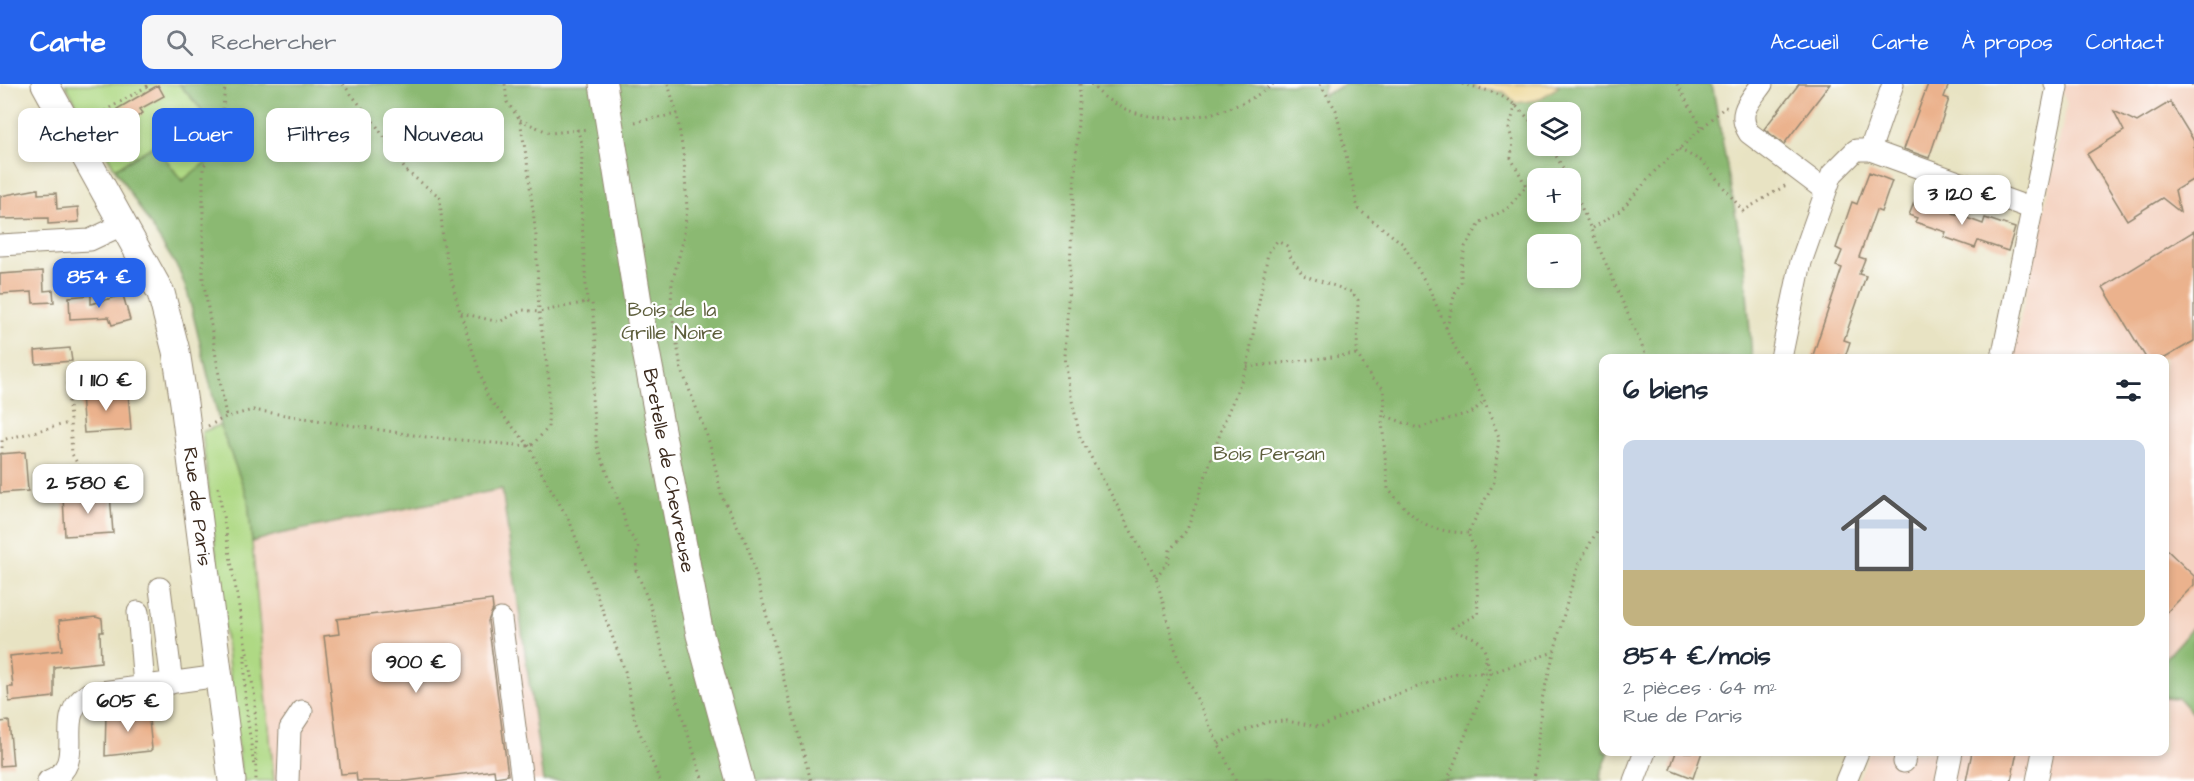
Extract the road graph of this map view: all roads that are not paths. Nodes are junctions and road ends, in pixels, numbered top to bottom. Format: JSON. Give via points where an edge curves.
{"nodes":[{"id":1,"x":45,"y":84,"type":"edge"},
{"id":2,"x":603,"y":84,"type":"edge"},
{"id":3,"x":1893,"y":84,"type":"edge"},
{"id":4,"x":1759,"y":85,"type":"edge"},
{"id":5,"x":2058,"y":85,"type":"edge"},
{"id":6,"x":1870,"y":150,"type":"junction"},
{"id":7,"x":1826,"y":191,"type":"junction"},
{"id":8,"x":2033,"y":209,"type":"junction"},
{"id":9,"x":124,"y":224,"type":"junction"},
{"id":10,"x":0,"y":245,"type":"edge"},
{"id":11,"x":1782,"y":354,"type":"edge"},
{"id":12,"x":2003,"y":354,"type":"edge"},
{"id":13,"x":160,"y":588,"type":"dead end"},
{"id":14,"x":138,"y":612,"type":"dead end"},
{"id":15,"x":501,"y":619,"type":"dead end"},
{"id":16,"x":219,"y":676,"type":"junction"},
{"id":17,"x":172,"y":682,"type":"junction"},
{"id":18,"x":144,"y":686,"type":"junction"},
{"id":19,"x":303,"y":711,"type":"dead end"},
{"id":20,"x":1643,"y":756,"type":"edge"},
{"id":21,"x":1856,"y":756,"type":"edge"},
{"id":22,"x":1951,"y":756,"type":"edge"},
{"id":23,"x":2042,"y":756,"type":"edge"},
{"id":24,"x":48,"y":781,"type":"edge"},
{"id":25,"x":232,"y":781,"type":"edge"},
{"id":26,"x":288,"y":781,"type":"edge"},
{"id":27,"x":522,"y":781,"type":"edge"},
{"id":28,"x":740,"y":781,"type":"edge"},
{"id":29,"x":1634,"y":781,"type":"edge"},
{"id":30,"x":1846,"y":781,"type":"edge"},
{"id":31,"x":1946,"y":781,"type":"edge"},
{"id":32,"x":2037,"y":781,"type":"edge"}],
"edges":[{"from":1,"to":9,"type":"main road","name":"Rue de Paris"},
{"from":2,"to":28,"type":"main road","name":"Bretelle de Chevreuse","via":[[645,346],[696,612]]},
{"from":3,"to":6,"type":"street"},
{"from":4,"to":7,"type":"street","via":[[1743,110],[1742,122],[1749,133]]},
{"from":5,"to":8,"type":"street"},
{"from":6,"to":7,"type":"street","via":[[1856,150],[1832,174]]},
{"from":6,"to":8,"type":"street"},
{"from":7,"to":11,"type":"street","via":[[1801,262]]},
{"from":8,"to":12,"type":"street"},
{"from":9,"to":10,"type":"street","via":[[90,240]]},
{"from":9,"to":16,"type":"main road","name":"Rue de Paris","via":[[161,293],[176,351]]},
{"from":13,"to":17,"type":"street"},
{"from":14,"to":18,"type":"street"},
{"from":15,"to":27,"type":"street"},
{"from":16,"to":17,"type":"street"},
{"from":16,"to":25,"type":"main road","name":"Rue de Paris"},
{"from":17,"to":18,"type":"street"},
{"from":18,"to":24,"type":"street","via":[[88,694],[77,700],[68,724],[69,760],[57,777]]},
{"from":19,"to":26,"type":"street","via":[[290,729]]},
{"from":20,"to":29,"type":"street"},
{"from":21,"to":30,"type":"street"},
{"from":22,"to":31,"type":"street"},
{"from":23,"to":32,"type":"street"}]}
